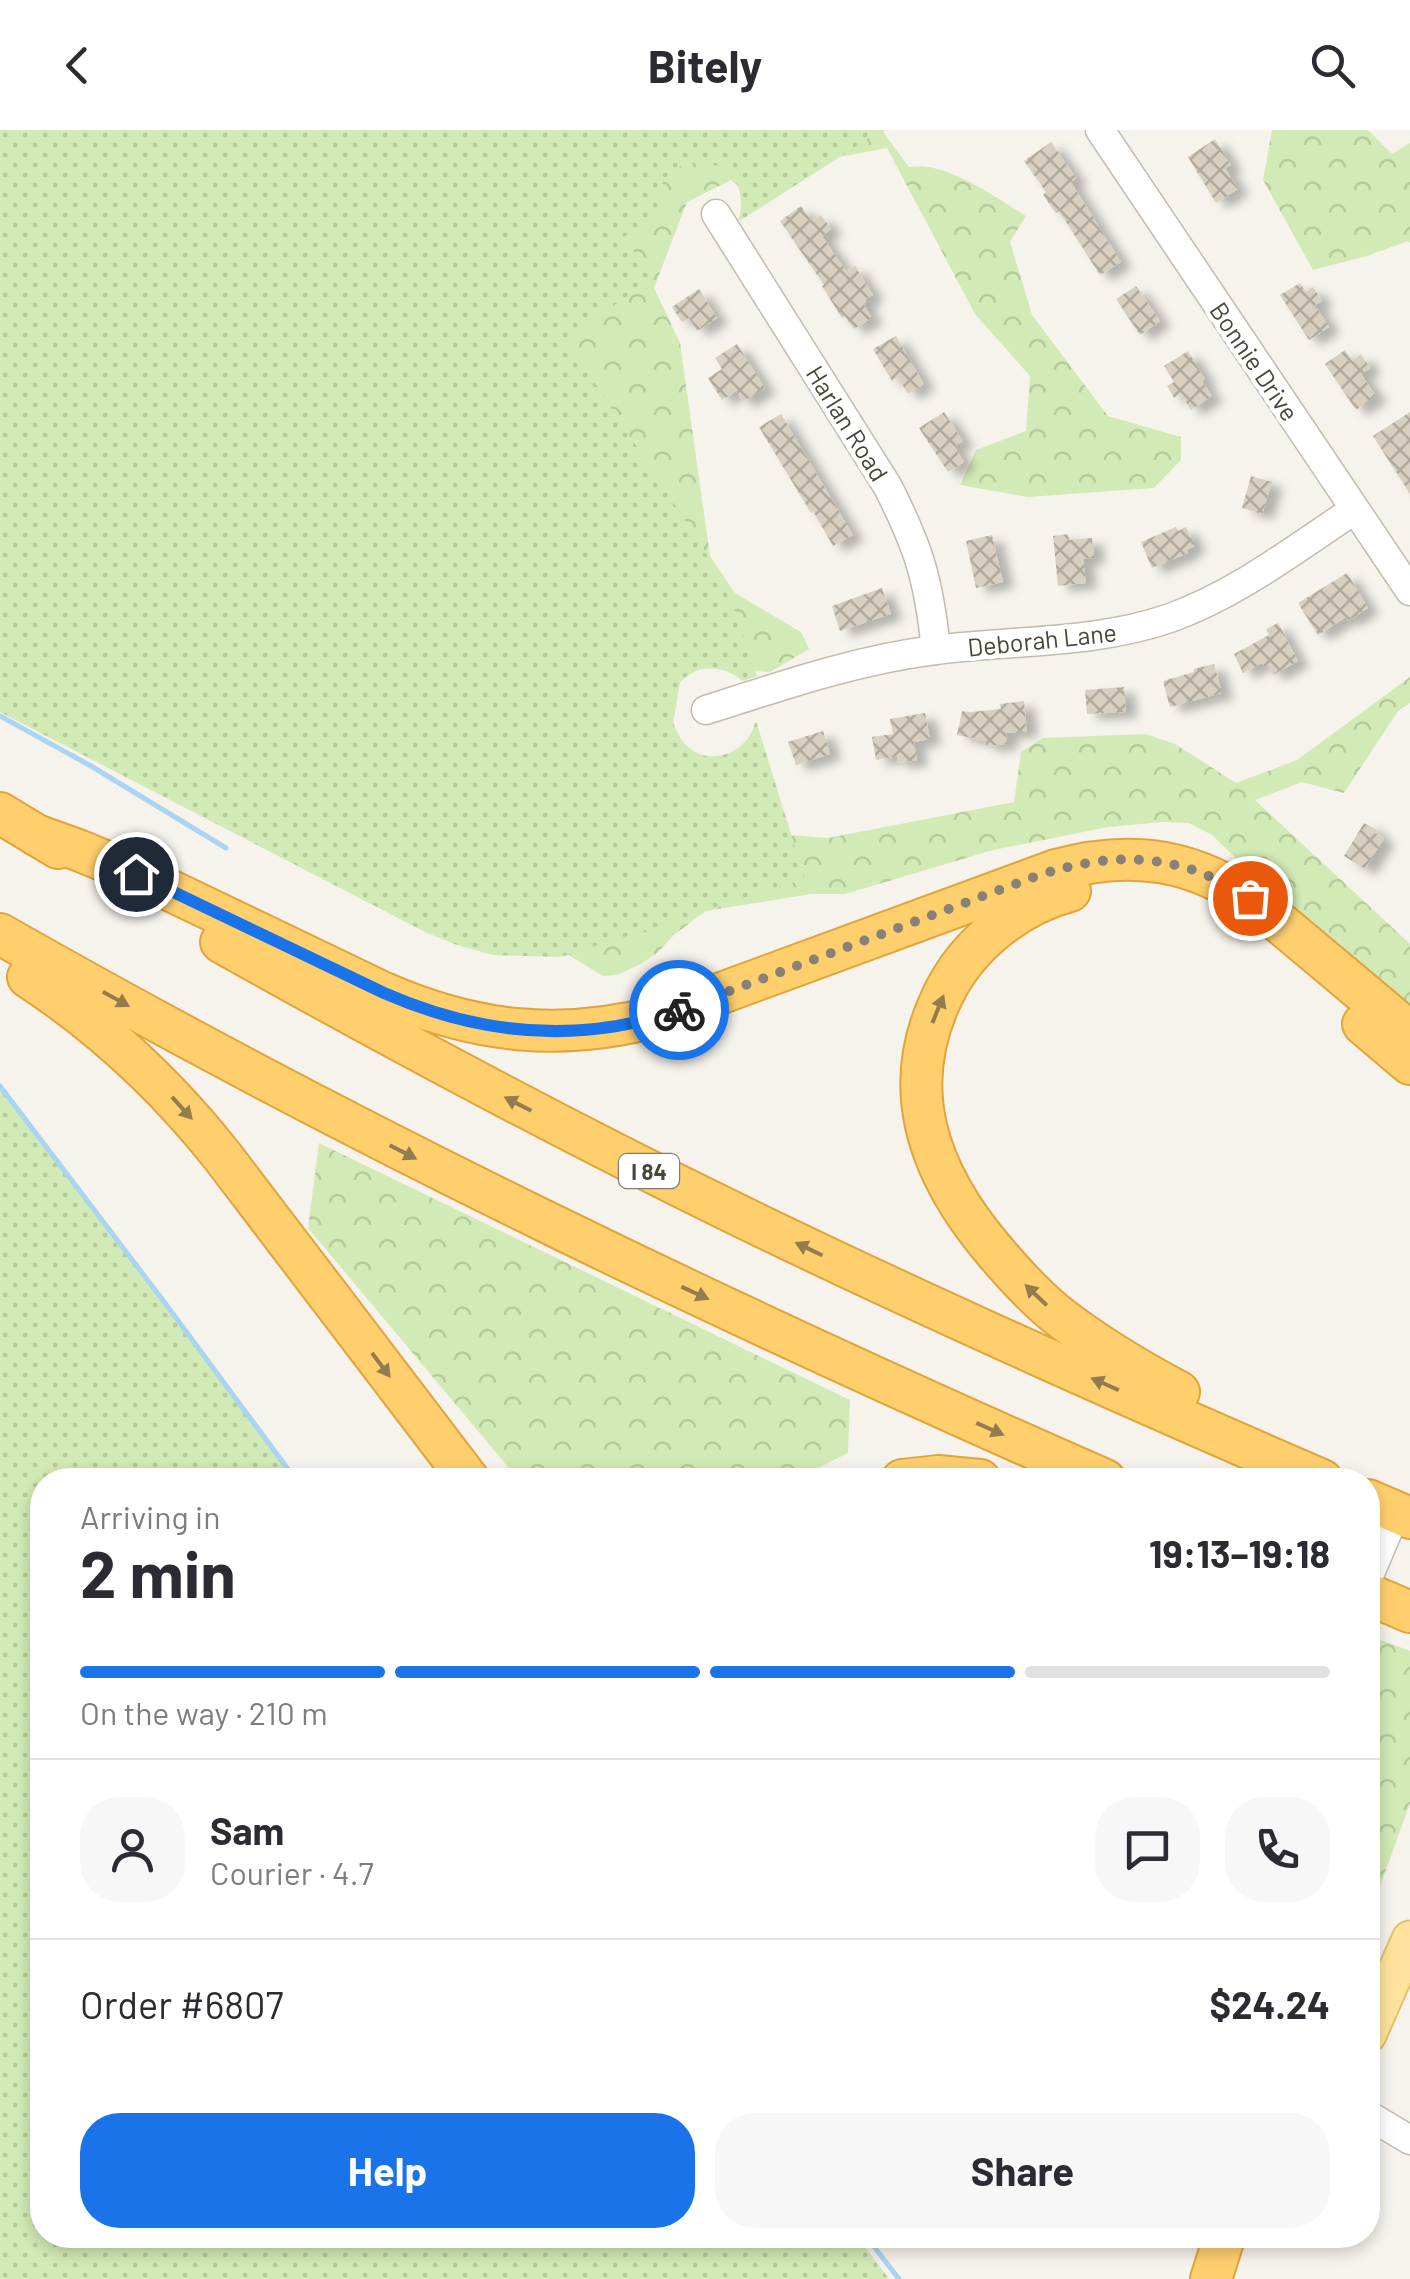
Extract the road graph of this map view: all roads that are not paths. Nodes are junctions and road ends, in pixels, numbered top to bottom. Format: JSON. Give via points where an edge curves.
{"nodes":[{"id":1,"x":1100,"y":130,"type":"edge"},
{"id":2,"x":716,"y":214,"type":"dead end"},
{"id":3,"x":1354,"y":510,"type":"junction"},
{"id":4,"x":1410,"y":591,"type":"edge"},
{"id":5,"x":936,"y":650,"type":"junction"},
{"id":6,"x":706,"y":710,"type":"dead end"},
{"id":7,"x":0,"y":814,"type":"edge"},
{"id":8,"x":36,"y":835,"type":"junction"},
{"id":9,"x":0,"y":934,"type":"edge"},
{"id":10,"x":0,"y":958,"type":"edge"},
{"id":11,"x":1410,"y":1032,"type":"edge"},
{"id":12,"x":1410,"y":1064,"type":"edge"},
{"id":13,"x":459,"y":1468,"type":"edge"},
{"id":14,"x":1078,"y":1468,"type":"edge"},
{"id":15,"x":1295,"y":1468,"type":"edge"},
{"id":16,"x":1307,"y":1468,"type":"edge"},
{"id":17,"x":1391,"y":1510,"type":"edge"},
{"id":18,"x":1380,"y":1543,"type":"edge"},
{"id":19,"x":1380,"y":1599,"type":"edge"},
{"id":20,"x":1410,"y":1612,"type":"edge"},
{"id":21,"x":1380,"y":1623,"type":"edge"},
{"id":22,"x":1410,"y":1634,"type":"edge"},
{"id":23,"x":1410,"y":1938,"type":"edge"},
{"id":24,"x":1380,"y":2008,"type":"edge"},
{"id":25,"x":1380,"y":2122,"type":"edge"},
{"id":26,"x":1410,"y":2140,"type":"edge"},
{"id":27,"x":1221,"y":2248,"type":"edge"},
{"id":28,"x":1238,"y":2248,"type":"edge"},
{"id":29,"x":1213,"y":2279,"type":"edge"}],
"edges":[{"from":1,"to":3,"type":"street","name":"Bonnie Drive"},
{"from":2,"to":5,"type":"street","name":"Harlan Road","via":[[888,487],[920,562]]},
{"from":3,"to":4,"type":"street","name":"Bonnie Drive"},
{"from":3,"to":5,"type":"street","name":"Deborah Lane","via":[[1230,591],[1168,619],[1102,634]]},
{"from":5,"to":6,"type":"street","name":"Deborah Lane","via":[[816,675]]},
{"from":7,"to":8,"type":"highway","number":"I 84"},
{"from":8,"to":11,"type":"highway","via":[[136,874],[404,1002],[470,1024],[540,1032],[659,1016],[1056,870],[1098,860],[1148,860],[1203,874],[1250,898]]},
{"from":15,"to":8,"type":"highway","number":"I 84","one_way":true,"via":[[635,1164],[348,1013]]},
{"from":9,"to":14,"type":"highway","one_way":true,"via":[[540,1221]]},
{"from":10,"to":13,"type":"highway","one_way":true,"via":[[102,1030],[182,1107]]},
{"from":16,"to":12,"type":"highway","one_way":true,"via":[[1253,1429],[1117,1356],[1056,1314],[1013,1272],[971,1221],[934,1157],[921,1102],[924,1051],[947,986],[996,930],[1062,894],[1136,886],[1190,896],[1238,922]]},
{"from":17,"to":18,"type":"street"},
{"from":19,"to":20,"type":"highway"},
{"from":21,"to":22,"type":"highway"},
{"from":23,"to":24,"type":"main road"},
{"from":25,"to":26,"type":"street"},
{"from":27,"to":29,"type":"highway"},
{"from":28,"to":29,"type":"main road"}]}
